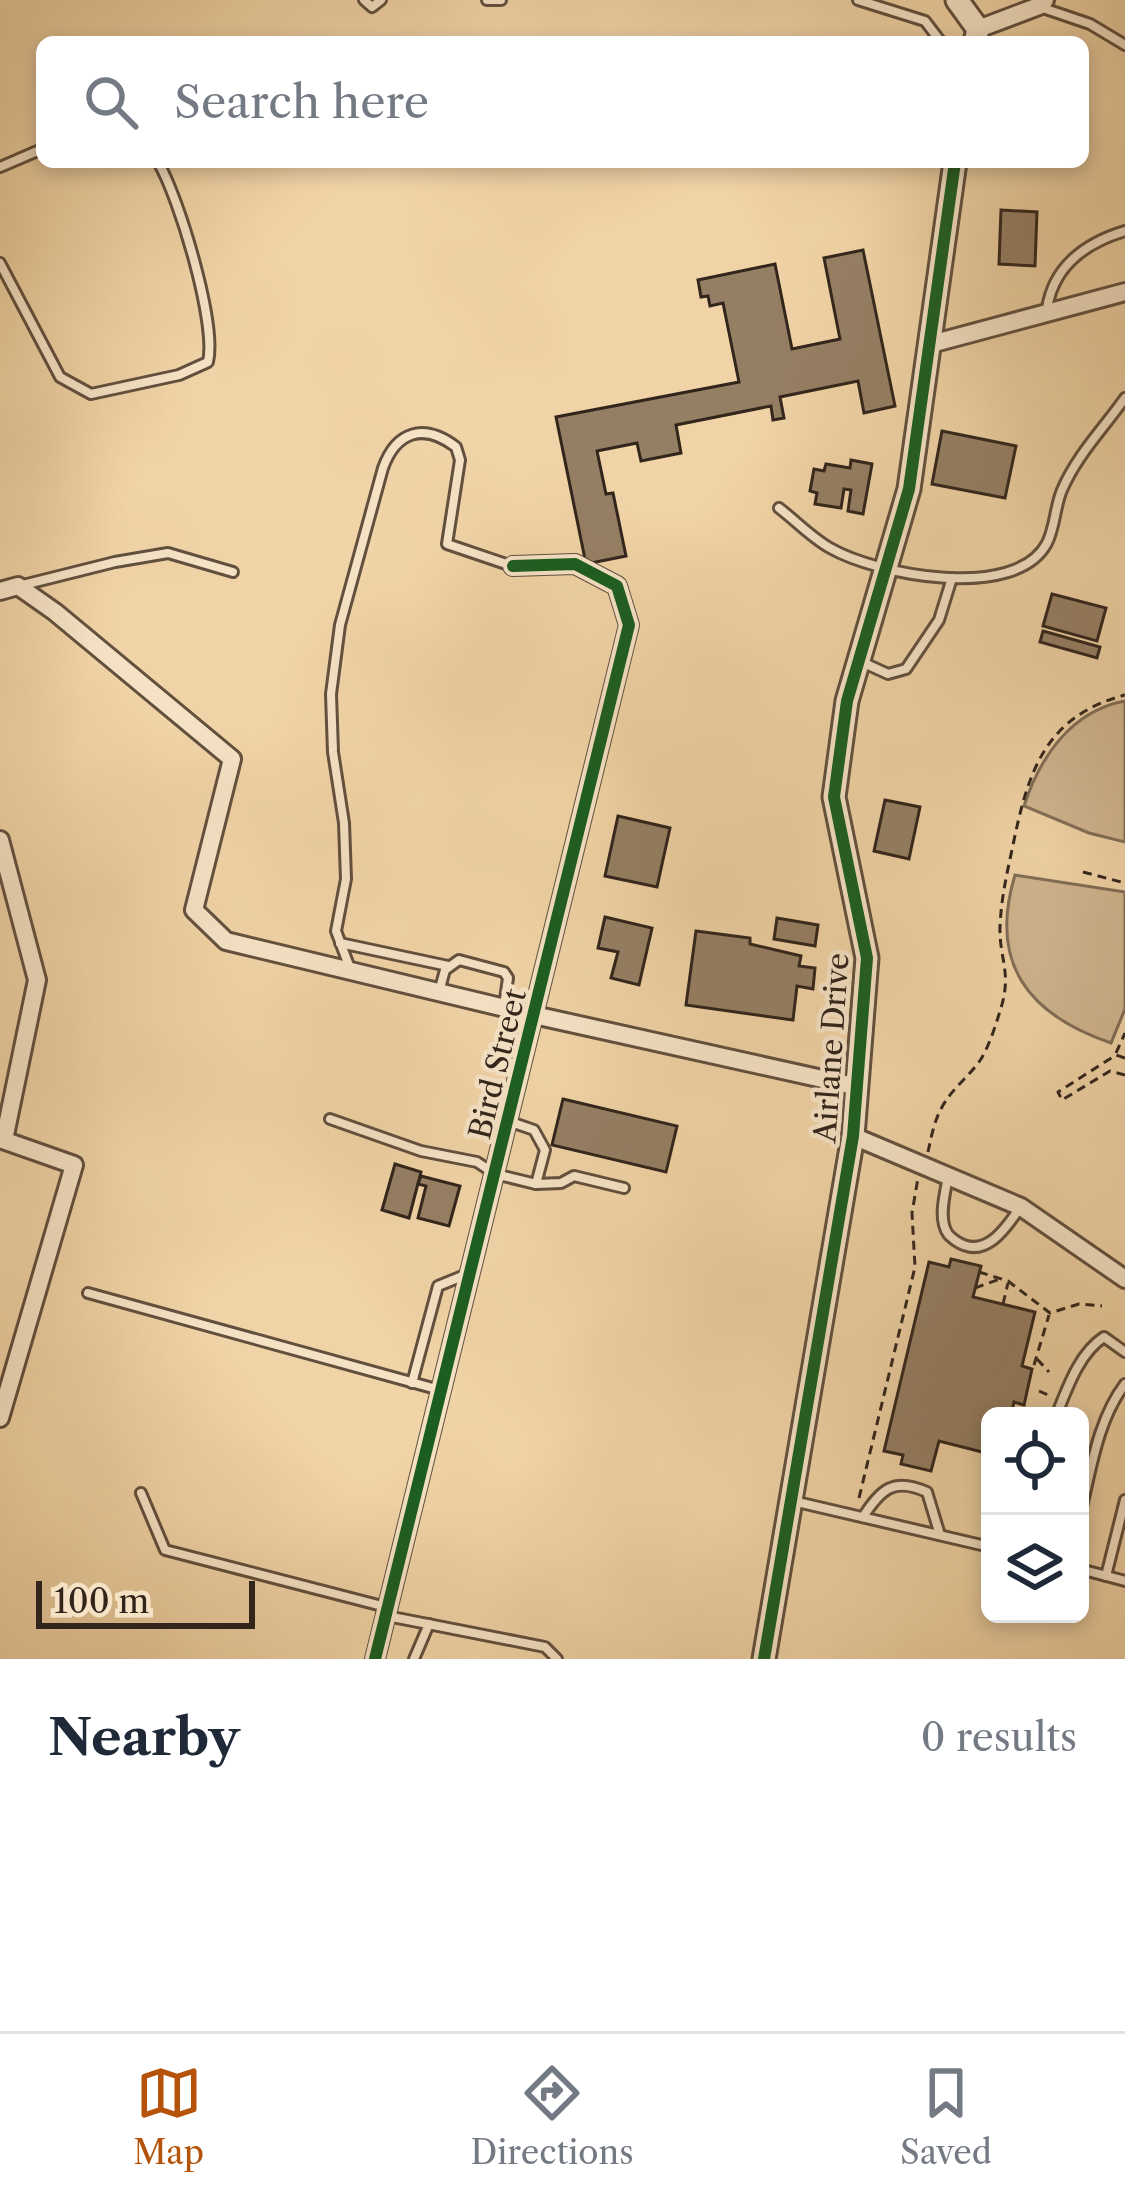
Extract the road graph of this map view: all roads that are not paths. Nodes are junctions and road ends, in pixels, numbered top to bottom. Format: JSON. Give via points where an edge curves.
{"nodes":[{"id":1,"x":364,"y":0,"type":"edge"},
{"id":2,"x":381,"y":0,"type":"edge"},
{"id":3,"x":487,"y":0,"type":"edge"},
{"id":4,"x":501,"y":0,"type":"edge"},
{"id":5,"x":858,"y":0,"type":"edge"},
{"id":6,"x":957,"y":0,"type":"edge"},
{"id":7,"x":1030,"y":4,"type":"edge"},
{"id":8,"x":977,"y":35,"type":"edge"},
{"id":9,"x":936,"y":36,"type":"edge"},
{"id":10,"x":1125,"y":45,"type":"edge"},
{"id":11,"x":36,"y":152,"type":"edge"},
{"id":12,"x":0,"y":167,"type":"edge"},
{"id":13,"x":161,"y":168,"type":"edge"},
{"id":14,"x":955,"y":168,"type":"edge"},
{"id":15,"x":1125,"y":232,"type":"edge"},
{"id":16,"x":0,"y":263,"type":"edge"},
{"id":17,"x":1125,"y":292,"type":"edge"},
{"id":18,"x":1046,"y":316,"type":"junction"},
{"id":19,"x":931,"y":344,"type":"junction"},
{"id":20,"x":1125,"y":398,"type":"edge"},
{"id":21,"x":779,"y":508,"type":"dead end"},
{"id":22,"x":513,"y":566,"type":"joint"},
{"id":23,"x":885,"y":570,"type":"junction"},
{"id":24,"x":233,"y":572,"type":"dead end"},
{"id":25,"x":952,"y":578,"type":"junction"},
{"id":26,"x":9,"y":588,"type":"edge"},
{"id":27,"x":859,"y":661,"type":"junction"},
{"id":28,"x":0,"y":840,"type":"edge"},
{"id":29,"x":340,"y":943,"type":"junction"},
{"id":30,"x":448,"y":966,"type":"junction"},
{"id":31,"x":351,"y":971,"type":"junction"},
{"id":32,"x":439,"y":992,"type":"junction"},
{"id":33,"x":504,"y":1007,"type":"junction"},
{"id":34,"x":534,"y":1015,"type":"junction"},
{"id":35,"x":854,"y":1086,"type":"junction"},
{"id":36,"x":330,"y":1119,"type":"dead end"},
{"id":37,"x":508,"y":1122,"type":"junction"},
{"id":38,"x":853,"y":1136,"type":"junction"},
{"id":39,"x":2,"y":1140,"type":"edge"},
{"id":40,"x":948,"y":1173,"type":"junction"},
{"id":41,"x":495,"y":1174,"type":"junction"},
{"id":42,"x":536,"y":1184,"type":"junction"},
{"id":43,"x":624,"y":1188,"type":"dead end"},
{"id":44,"x":1021,"y":1207,"type":"junction"},
{"id":45,"x":470,"y":1273,"type":"junction"},
{"id":46,"x":1125,"y":1279,"type":"edge"},
{"id":47,"x":88,"y":1293,"type":"dead end"},
{"id":48,"x":1125,"y":1352,"type":"edge"},
{"id":49,"x":412,"y":1383,"type":"junction"},
{"id":50,"x":1125,"y":1384,"type":"edge"},
{"id":51,"x":441,"y":1390,"type":"junction"},
{"id":52,"x":1060,"y":1407,"type":"edge"},
{"id":53,"x":0,"y":1418,"type":"edge"},
{"id":54,"x":1089,"y":1479,"type":"edge"},
{"id":55,"x":141,"y":1493,"type":"dead end"},
{"id":56,"x":1125,"y":1500,"type":"edge"},
{"id":57,"x":791,"y":1501,"type":"junction"},
{"id":58,"x":863,"y":1517,"type":"junction"},
{"id":59,"x":940,"y":1535,"type":"junction"},
{"id":60,"x":981,"y":1545,"type":"edge"},
{"id":61,"x":1089,"y":1571,"type":"edge"},
{"id":62,"x":1106,"y":1576,"type":"junction"},
{"id":63,"x":1125,"y":1581,"type":"edge"},
{"id":64,"x":386,"y":1611,"type":"junction"},
{"id":65,"x":429,"y":1624,"type":"junction"},
{"id":66,"x":374,"y":1659,"type":"edge"},
{"id":67,"x":414,"y":1659,"type":"edge"},
{"id":68,"x":557,"y":1659,"type":"edge"},
{"id":69,"x":764,"y":1659,"type":"edge"}],
"edges":[{"from":1,"to":2,"type":"lane","via":[[371,7]]},
{"from":3,"to":4,"type":"lane"},
{"from":5,"to":9,"type":"lane","via":[[925,21]]},
{"from":6,"to":8,"type":"street"},
{"from":7,"to":8,"type":"street"},
{"from":7,"to":10,"type":"lane"},
{"from":11,"to":12,"type":"lane"},
{"from":13,"to":16,"type":"lane","via":[[179,203],[210,339],[208,362],[91,394],[60,377]]},
{"from":14,"to":19,"type":"street","name":"Airlane Drive"},
{"from":15,"to":18,"type":"lane","via":[[1102,238],[1057,274]]},
{"from":17,"to":18,"type":"street"},
{"from":18,"to":19,"type":"street"},
{"from":19,"to":23,"type":"street","name":"Airlane Drive","via":[[909,489]]},
{"from":20,"to":25,"type":"lane","via":[[1077,458],[1047,545],[1016,572]]},
{"from":21,"to":23,"type":"lane","via":[[831,548]]},
{"from":22,"to":29,"type":"lane","via":[[447,544],[456,446],[401,437],[391,447],[340,625],[332,694],[346,879]]},
{"from":22,"to":34,"type":"street","name":"Bird Street","via":[[575,564],[617,586],[629,625]]},
{"from":23,"to":25,"type":"lane"},
{"from":23,"to":27,"type":"street","name":"Airlane Drive"},
{"from":24,"to":26,"type":"lane","via":[[168,554]]},
{"from":25,"to":27,"type":"lane","via":[[939,620],[906,669],[888,674]]},
{"from":26,"to":31,"type":"street","via":[[232,759],[194,910],[226,941]]},
{"from":27,"to":35,"type":"street","name":"Airlane Drive","via":[[834,797],[867,958]]},
{"from":28,"to":39,"type":"street","via":[[38,980]]},
{"from":29,"to":30,"type":"lane"},
{"from":29,"to":31,"type":"lane"},
{"from":30,"to":32,"type":"lane"},
{"from":30,"to":33,"type":"lane","via":[[459,960],[504,972]]},
{"from":31,"to":32,"type":"street"},
{"from":32,"to":33,"type":"street"},
{"from":33,"to":34,"type":"street"},
{"from":34,"to":35,"type":"street"},
{"from":34,"to":37,"type":"street","name":"Bird Street"},
{"from":35,"to":38,"type":"street","name":"Airlane Drive"},
{"from":36,"to":41,"type":"lane"},
{"from":37,"to":41,"type":"street","name":"Bird Street"},
{"from":37,"to":42,"type":"lane","via":[[534,1130],[545,1150]]},
{"from":38,"to":40,"type":"street"},
{"from":38,"to":57,"type":"street","name":"Airlane Drive"},
{"from":39,"to":53,"type":"street","via":[[74,1165]]},
{"from":40,"to":44,"type":"street"},
{"from":40,"to":44,"type":"lane","via":[[943,1223],[962,1245],[994,1241]]},
{"from":41,"to":42,"type":"lane"},
{"from":41,"to":45,"type":"street","name":"Bird Street"},
{"from":42,"to":43,"type":"lane","via":[[574,1176]]},
{"from":44,"to":46,"type":"street"},
{"from":45,"to":49,"type":"lane","via":[[438,1286]]},
{"from":45,"to":51,"type":"street","name":"Bird Street"},
{"from":47,"to":49,"type":"lane"},
{"from":48,"to":52,"type":"lane","via":[[1097,1340]]},
{"from":49,"to":51,"type":"lane"},
{"from":50,"to":54,"type":"lane","via":[[1103,1422]]},
{"from":51,"to":64,"type":"street","name":"Bird Street"},
{"from":55,"to":64,"type":"lane","via":[[165,1550]]},
{"from":56,"to":62,"type":"lane"},
{"from":57,"to":58,"type":"lane"},
{"from":57,"to":69,"type":"street","name":"Airlane Drive"},
{"from":58,"to":59,"type":"lane"},
{"from":58,"to":59,"type":"lane","via":[[879,1492],[914,1486],[927,1492]]},
{"from":59,"to":60,"type":"lane"},
{"from":61,"to":62,"type":"lane"},
{"from":62,"to":63,"type":"lane"},
{"from":64,"to":65,"type":"lane"},
{"from":64,"to":66,"type":"street","name":"Bird Street"},
{"from":65,"to":67,"type":"lane"},
{"from":65,"to":68,"type":"lane","via":[[545,1647]]}]}
